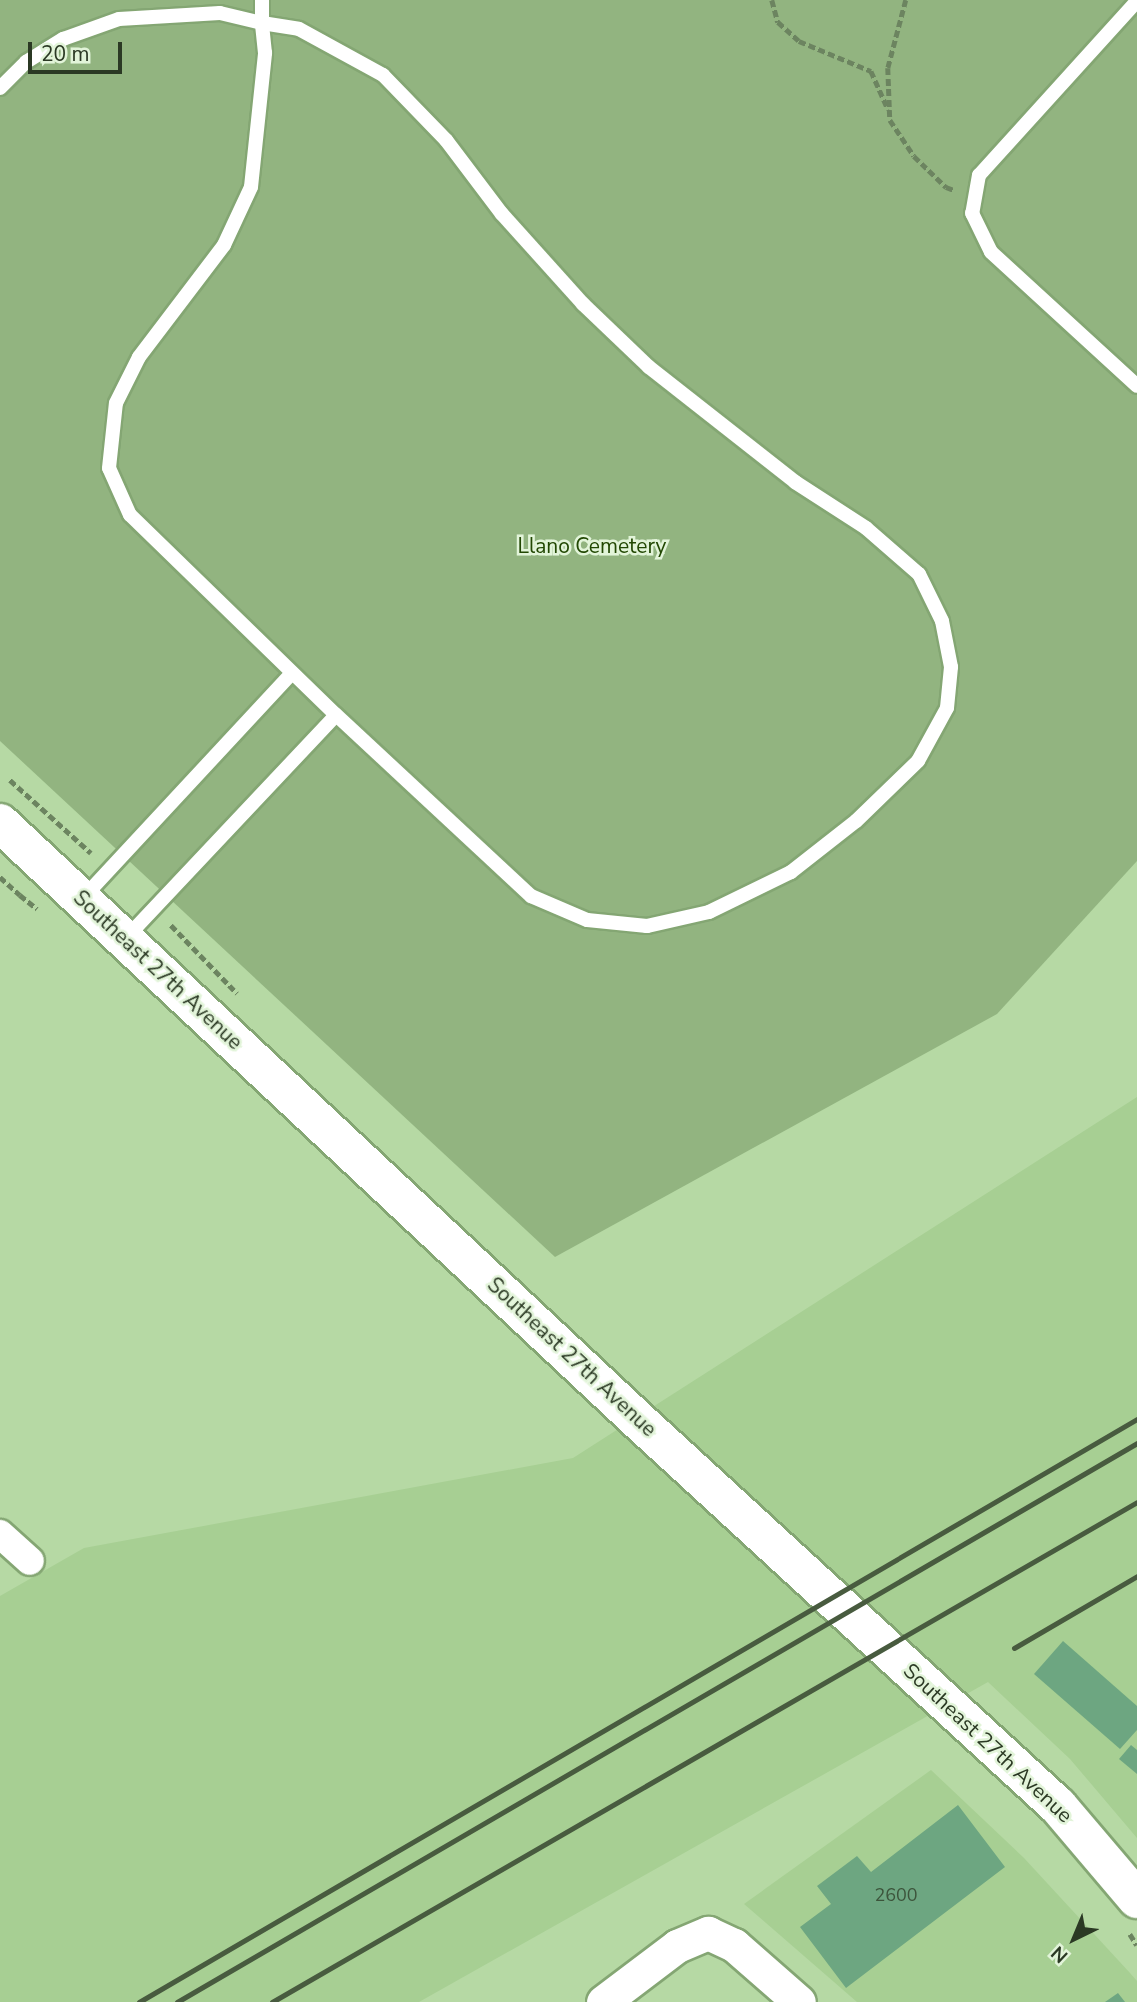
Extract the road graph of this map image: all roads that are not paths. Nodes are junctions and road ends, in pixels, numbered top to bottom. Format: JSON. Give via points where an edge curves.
{"nodes":[{"id":1,"x":262,"y":0,"type":"edge"},
{"id":2,"x":1137,"y":1,"type":"edge"},
{"id":3,"x":262,"y":23,"type":"junction"},
{"id":4,"x":0,"y":88,"type":"edge"},
{"id":5,"x":1137,"y":386,"type":"edge"},
{"id":6,"x":292,"y":673,"type":"junction"},
{"id":7,"x":335,"y":715,"type":"junction"},
{"id":8,"x":4,"y":834,"type":"edge"},
{"id":9,"x":82,"y":899,"type":"junction"},
{"id":10,"x":125,"y":939,"type":"junction"},
{"id":11,"x":0,"y":1534,"type":"edge"},
{"id":12,"x":30,"y":1561,"type":"dead end"},
{"id":13,"x":1137,"y":1899,"type":"edge"},
{"id":14,"x":603,"y":2002,"type":"edge"},
{"id":15,"x":799,"y":2002,"type":"edge"}],
"edges":[{"from":1,"to":3,"type":"lane"},
{"from":2,"to":5,"type":"lane","via":[[978,174],[972,214],[990,252]]},
{"from":3,"to":4,"type":"lane","via":[[220,13],[119,19],[63,39],[26,62]]},
{"from":3,"to":6,"type":"lane","via":[[265,53],[251,187],[224,245],[139,356],[116,403],[109,468],[130,515]]},
{"from":3,"to":7,"type":"lane","via":[[299,29],[383,75],[446,140],[502,214],[583,304],[649,367],[795,482],[866,528],[919,574],[942,621],[951,667],[947,708],[918,761],[856,821],[791,872],[709,912],[647,926],[587,920],[531,896]]},
{"from":6,"to":7,"type":"lane"},
{"from":6,"to":9,"type":"lane"},
{"from":7,"to":10,"type":"lane"},
{"from":8,"to":9,"type":"main road","name":"Southeast 27th Avenue"},
{"from":9,"to":10,"type":"main road","name":"Southeast 27th Avenue"},
{"from":10,"to":13,"type":"main road","name":"Southeast 27th Avenue","via":[[1058,1806]]},
{"from":11,"to":12,"type":"street"},
{"from":14,"to":15,"type":"street","via":[[677,1946],[708,1933],[734,1945]]}]}
